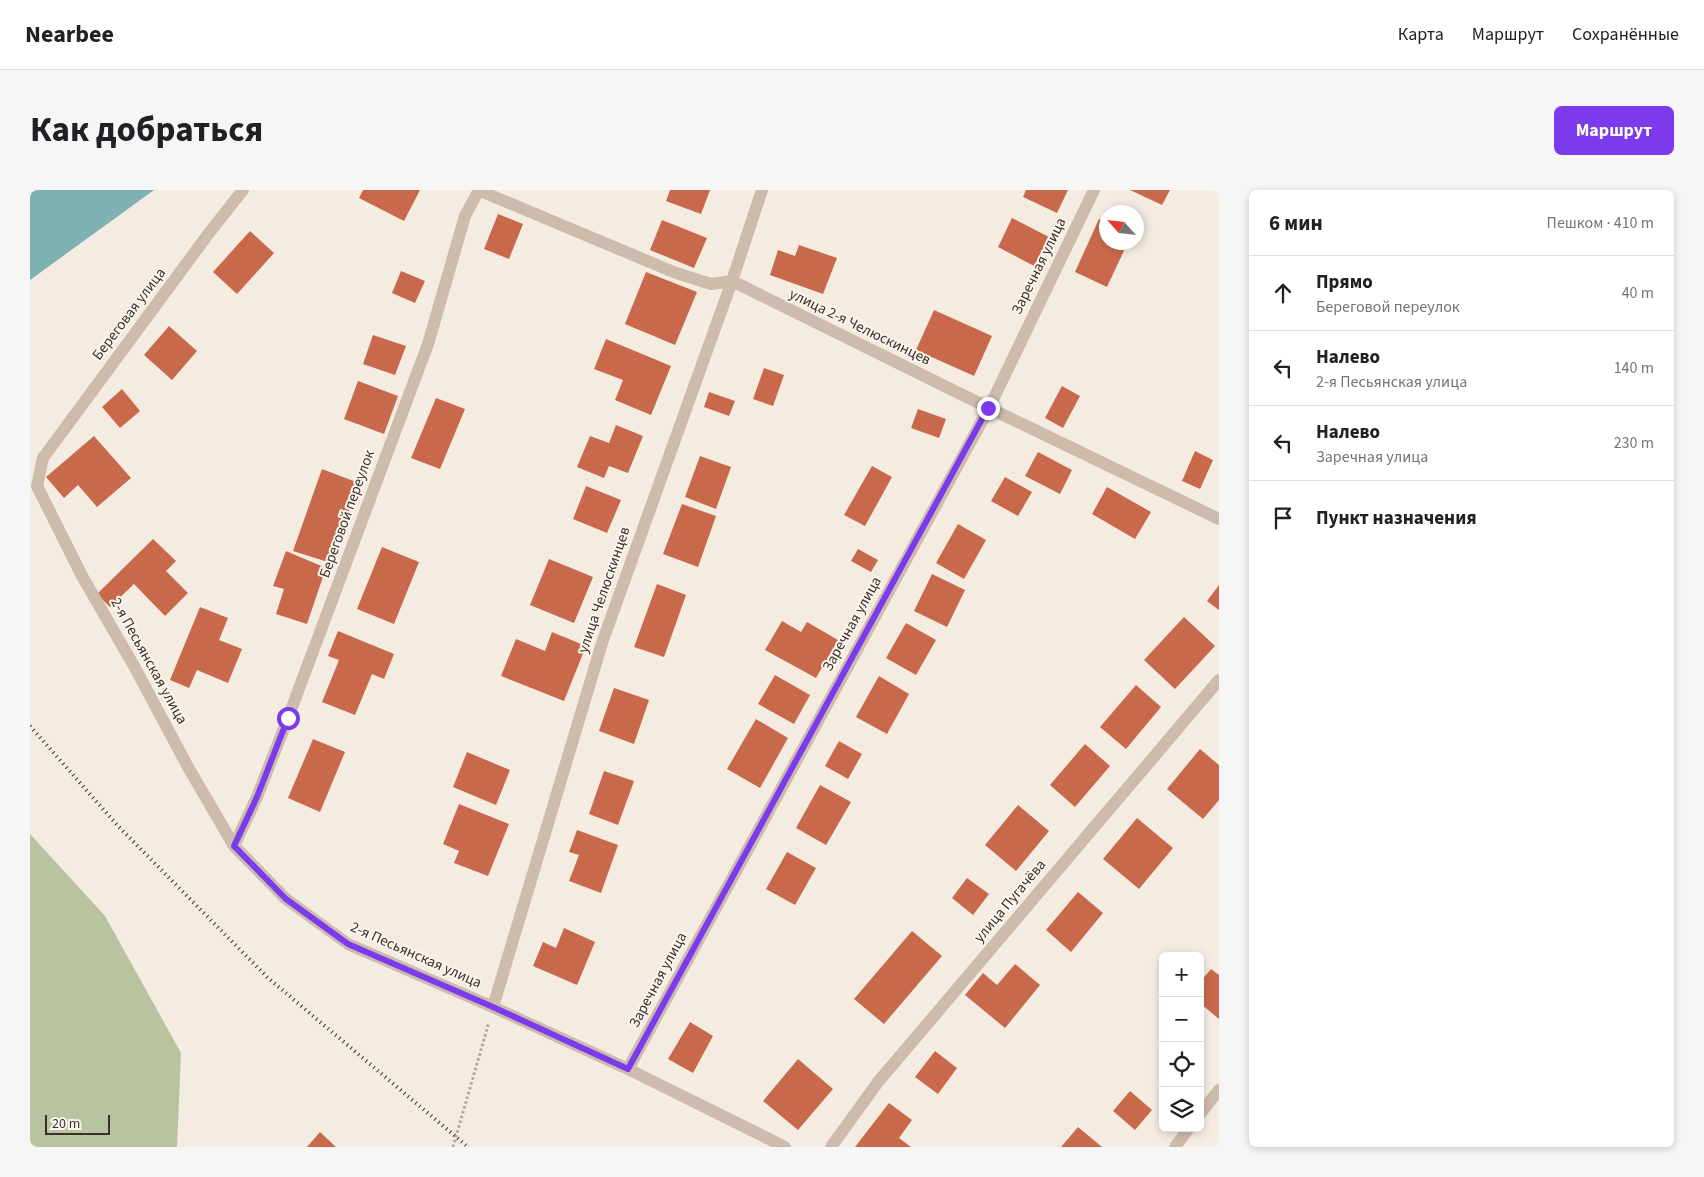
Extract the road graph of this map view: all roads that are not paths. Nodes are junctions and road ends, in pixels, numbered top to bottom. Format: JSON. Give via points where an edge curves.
{"nodes":[{"id":1,"x":243,"y":190,"type":"edge"},
{"id":2,"x":478,"y":190,"type":"edge"},
{"id":3,"x":762,"y":190,"type":"edge"},
{"id":4,"x":1094,"y":190,"type":"edge"},
{"id":5,"x":732,"y":282,"type":"junction"},
{"id":6,"x":988,"y":408,"type":"junction"},
{"id":7,"x":43,"y":458,"type":"joint"},
{"id":8,"x":1219,"y":519,"type":"edge"},
{"id":9,"x":1219,"y":680,"type":"edge"},
{"id":10,"x":234,"y":846,"type":"junction"},
{"id":11,"x":493,"y":1007,"type":"junction"},
{"id":12,"x":628,"y":1069,"type":"junction"},
{"id":13,"x":1219,"y":1090,"type":"edge"},
{"id":14,"x":1204,"y":1109,"type":"edge"},
{"id":15,"x":1186,"y":1132,"type":"edge"},
{"id":16,"x":785,"y":1147,"type":"edge"},
{"id":17,"x":831,"y":1147,"type":"edge"},
{"id":18,"x":1175,"y":1147,"type":"edge"}],
"edges":[{"from":1,"to":7,"type":"street","name":"Береговая улица"},
{"from":2,"to":5,"type":"street","name":"улица 2-я Челюскинцев","via":[[676,273],[711,284]]},
{"from":2,"to":10,"type":"street","name":"Береговой переулок","via":[[465,216],[428,344],[288,718]]},
{"from":3,"to":5,"type":"street","name":"улица Челюскинцев"},
{"from":4,"to":6,"type":"street","name":"Заречная улица"},
{"from":5,"to":6,"type":"street","name":"улица 2-я Челюскинцев"},
{"from":5,"to":11,"type":"street","name":"улица Челюскинцев","via":[[602,644]]},
{"from":6,"to":8,"type":"street","name":"улица 2-я Челюскинцев"},
{"from":6,"to":12,"type":"street","name":"Заречная улица"},
{"from":7,"to":10,"type":"street","name":"2-я Песьянская улица","via":[[37,486],[82,576]]},
{"from":9,"to":17,"type":"street","name":"улица Пугачёва","via":[[878,1082]]},
{"from":10,"to":11,"type":"street","name":"2-я Песьянская улица","via":[[286,899],[348,944]]},
{"from":11,"to":12,"type":"street","name":"2-я Песьянская улица"},
{"from":12,"to":16,"type":"street","name":"2-я Песьянская улица"},
{"from":13,"to":14,"type":"street"},
{"from":15,"to":18,"type":"street"}]}
